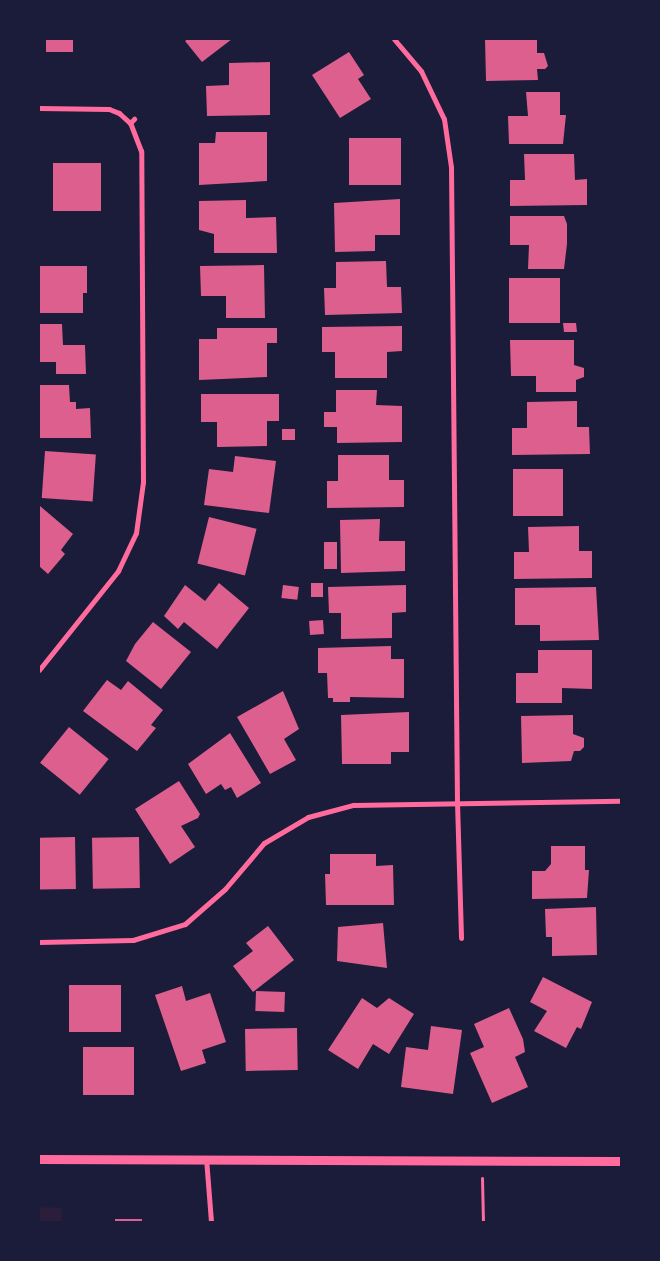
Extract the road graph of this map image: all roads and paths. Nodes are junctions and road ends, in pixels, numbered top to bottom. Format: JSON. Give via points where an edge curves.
{"nodes":[{"id":1,"x":394,"y":39,"type":"edge"},
{"id":2,"x":39,"y":108,"type":"edge"},
{"id":3,"x":39,"y":670,"type":"edge"},
{"id":4,"x":621,"y":801,"type":"edge"},
{"id":5,"x":457,"y":802,"type":"junction"},
{"id":6,"x":461,"y":938,"type":"dead end"},
{"id":7,"x":39,"y":942,"type":"edge"},
{"id":8,"x":206,"y":1158,"type":"junction"},
{"id":9,"x":481,"y":1158,"type":"junction"},
{"id":10,"x":39,"y":1159,"type":"edge"},
{"id":11,"x":621,"y":1161,"type":"edge"},
{"id":12,"x":211,"y":1222,"type":"edge"},
{"id":13,"x":483,"y":1222,"type":"edge"}],
"edges":[{"from":1,"to":5,"type":"street","via":[[421,71],[444,119],[451,167]]},
{"from":2,"to":3,"type":"street","via":[[109,109],[132,121],[141,151],[143,482],[136,533],[118,571]]},
{"from":4,"to":5,"type":"street"},
{"from":5,"to":6,"type":"street"},
{"from":5,"to":7,"type":"street","via":[[353,805],[308,817],[264,843],[225,889],[184,924],[133,940]]},
{"from":8,"to":9,"type":"street"},
{"from":8,"to":10,"type":"street"},
{"from":8,"to":12,"type":"street"},
{"from":9,"to":11,"type":"street"},
{"from":9,"to":13,"type":"path"}]}
